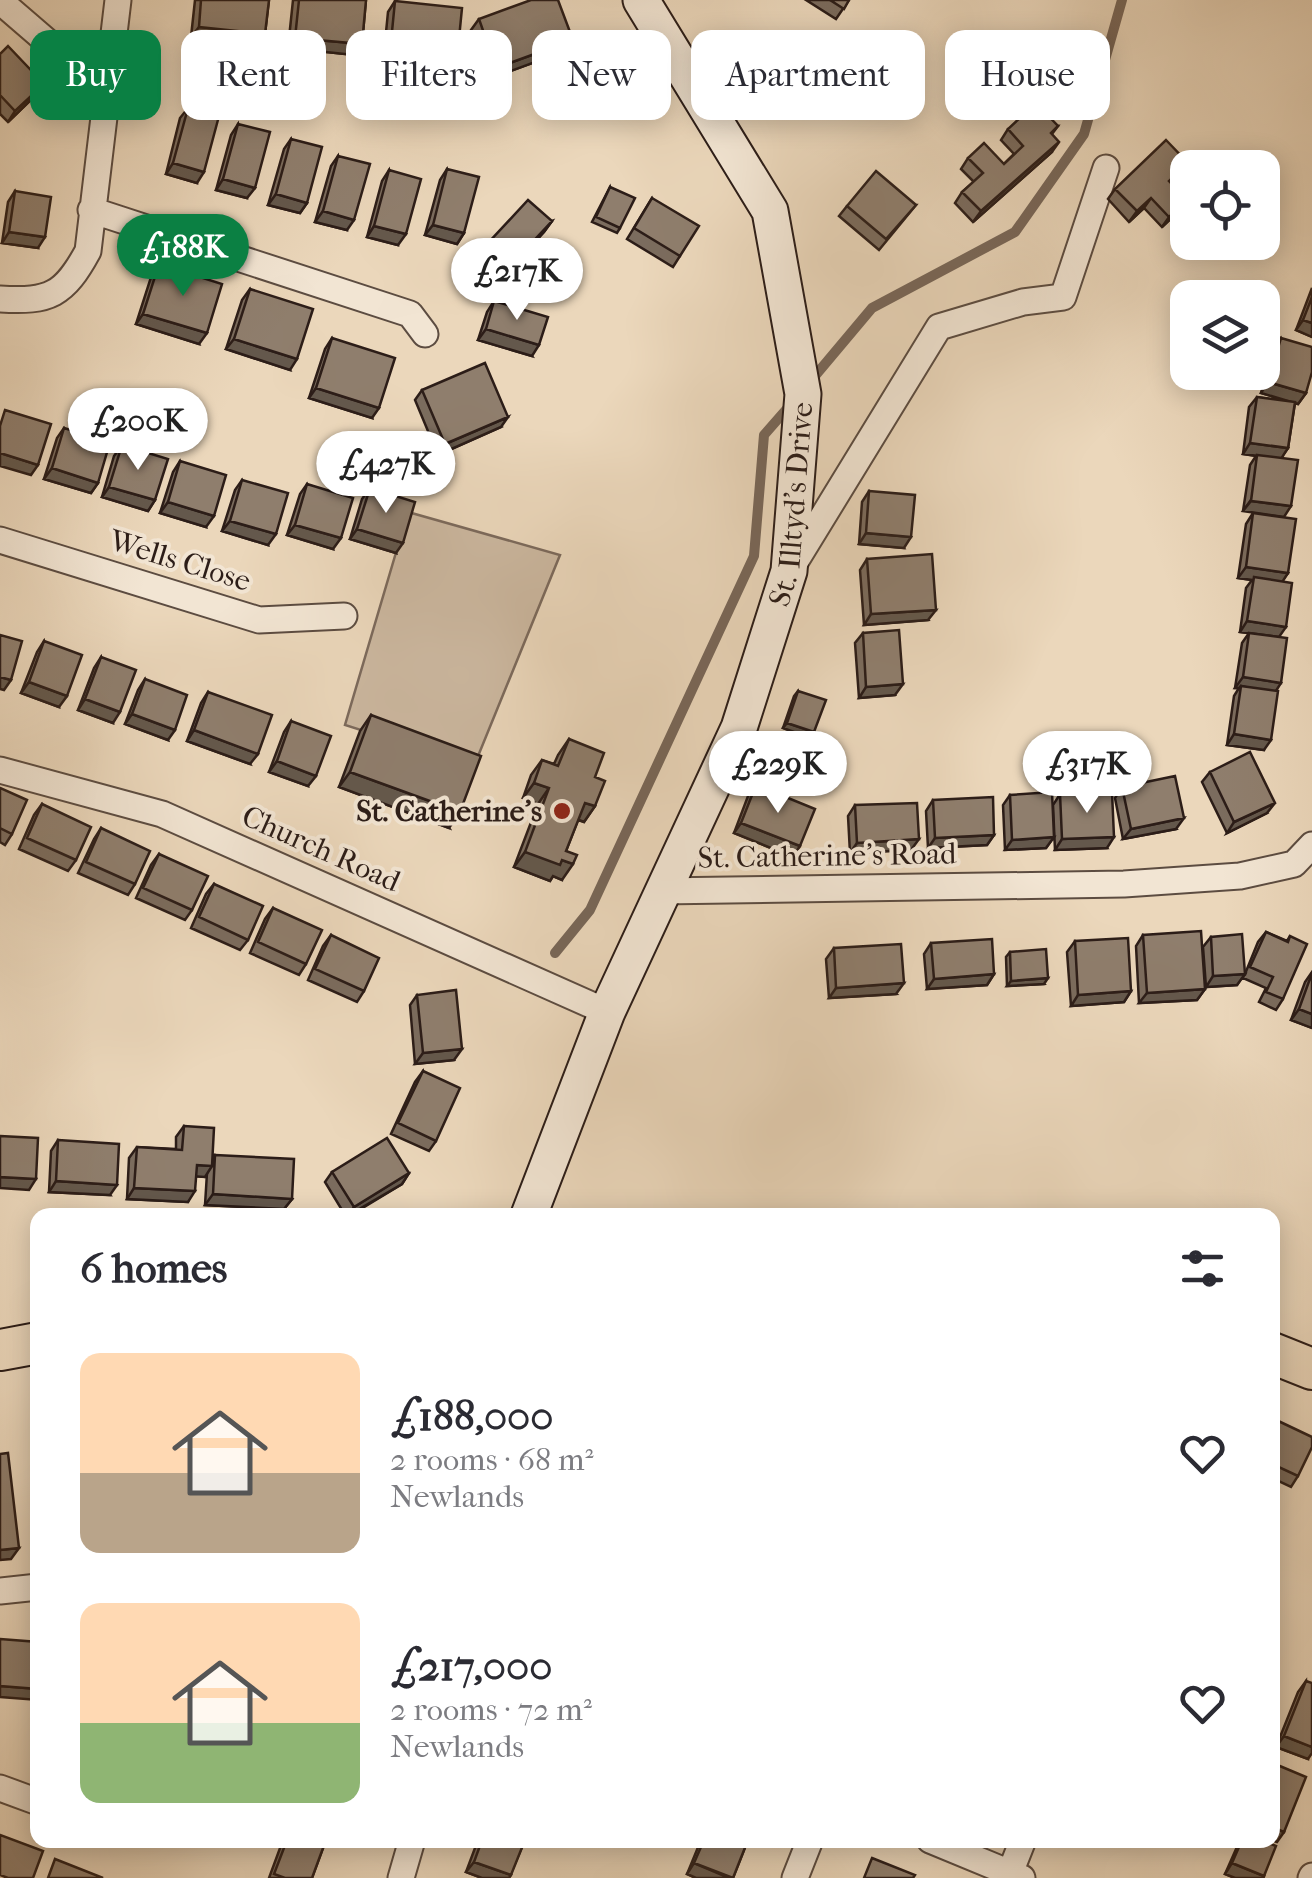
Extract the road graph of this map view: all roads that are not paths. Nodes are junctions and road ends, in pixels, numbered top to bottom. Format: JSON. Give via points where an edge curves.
{"nodes":[{"id":1,"x":0,"y":0,"type":"edge"},
{"id":2,"x":118,"y":0,"type":"edge"},
{"id":3,"x":640,"y":0,"type":"edge"},
{"id":4,"x":35,"y":30,"type":"edge"},
{"id":5,"x":116,"y":30,"type":"edge"},
{"id":6,"x":104,"y":120,"type":"edge"},
{"id":7,"x":1106,"y":168,"type":"dead end"},
{"id":8,"x":90,"y":210,"type":"junction"},
{"id":9,"x":0,"y":298,"type":"edge"},
{"id":10,"x":426,"y":334,"type":"dead end"},
{"id":11,"x":0,"y":540,"type":"edge"},
{"id":12,"x":789,"y":571,"type":"junction"},
{"id":13,"x":344,"y":616,"type":"dead end"},
{"id":14,"x":0,"y":770,"type":"edge"},
{"id":15,"x":1306,"y":858,"type":"edge"},
{"id":16,"x":660,"y":892,"type":"junction"},
{"id":17,"x":607,"y":1012,"type":"junction"},
{"id":18,"x":532,"y":1208,"type":"edge"},
{"id":19,"x":30,"y":1344,"type":"edge"},
{"id":20,"x":0,"y":1350,"type":"edge"},
{"id":21,"x":1280,"y":1356,"type":"edge"},
{"id":22,"x":1312,"y":1369,"type":"edge"},
{"id":23,"x":30,"y":1588,"type":"edge"},
{"id":24,"x":0,"y":1591,"type":"edge"},
{"id":25,"x":0,"y":1788,"type":"edge"},
{"id":26,"x":30,"y":1799,"type":"edge"},
{"id":27,"x":409,"y":1848,"type":"edge"},
{"id":28,"x":807,"y":1848,"type":"edge"},
{"id":29,"x":950,"y":1848,"type":"edge"},
{"id":30,"x":1021,"y":1848,"type":"edge"},
{"id":31,"x":1016,"y":1875,"type":"edge"},
{"id":32,"x":398,"y":1877,"type":"edge"},
{"id":33,"x":794,"y":1878,"type":"edge"}],
"edges":[{"from":1,"to":4,"type":"street"},
{"from":2,"to":5,"type":"street"},
{"from":3,"to":12,"type":"street","name":"St. Illtyd's Drive","via":[[770,211],[803,394]]},
{"from":6,"to":8,"type":"street"},
{"from":7,"to":12,"type":"street","via":[[1063,297],[939,327]]},
{"from":8,"to":9,"type":"street","via":[[88,252],[72,281],[45,299]]},
{"from":8,"to":10,"type":"street","via":[[410,314]]},
{"from":11,"to":13,"type":"street","name":"Wells Close","via":[[259,620]]},
{"from":12,"to":16,"type":"street","name":"St. Illtyd's Drive","via":[[740,728]]},
{"from":14,"to":17,"type":"street","name":"Church Road","via":[[162,814]]},
{"from":15,"to":16,"type":"street","name":"St. Catherine's Road","via":[[1240,876],[1124,884]]},
{"from":16,"to":17,"type":"street","name":"St. Illtyd's Drive"},
{"from":17,"to":18,"type":"street","name":"St. Illtyd's Drive"},
{"from":19,"to":20,"type":"main road"},
{"from":21,"to":22,"type":"main road"},
{"from":23,"to":24,"type":"street"},
{"from":25,"to":26,"type":"street"},
{"from":27,"to":32,"type":"street"},
{"from":28,"to":33,"type":"street"},
{"from":29,"to":31,"type":"street"},
{"from":30,"to":31,"type":"street"}]}
